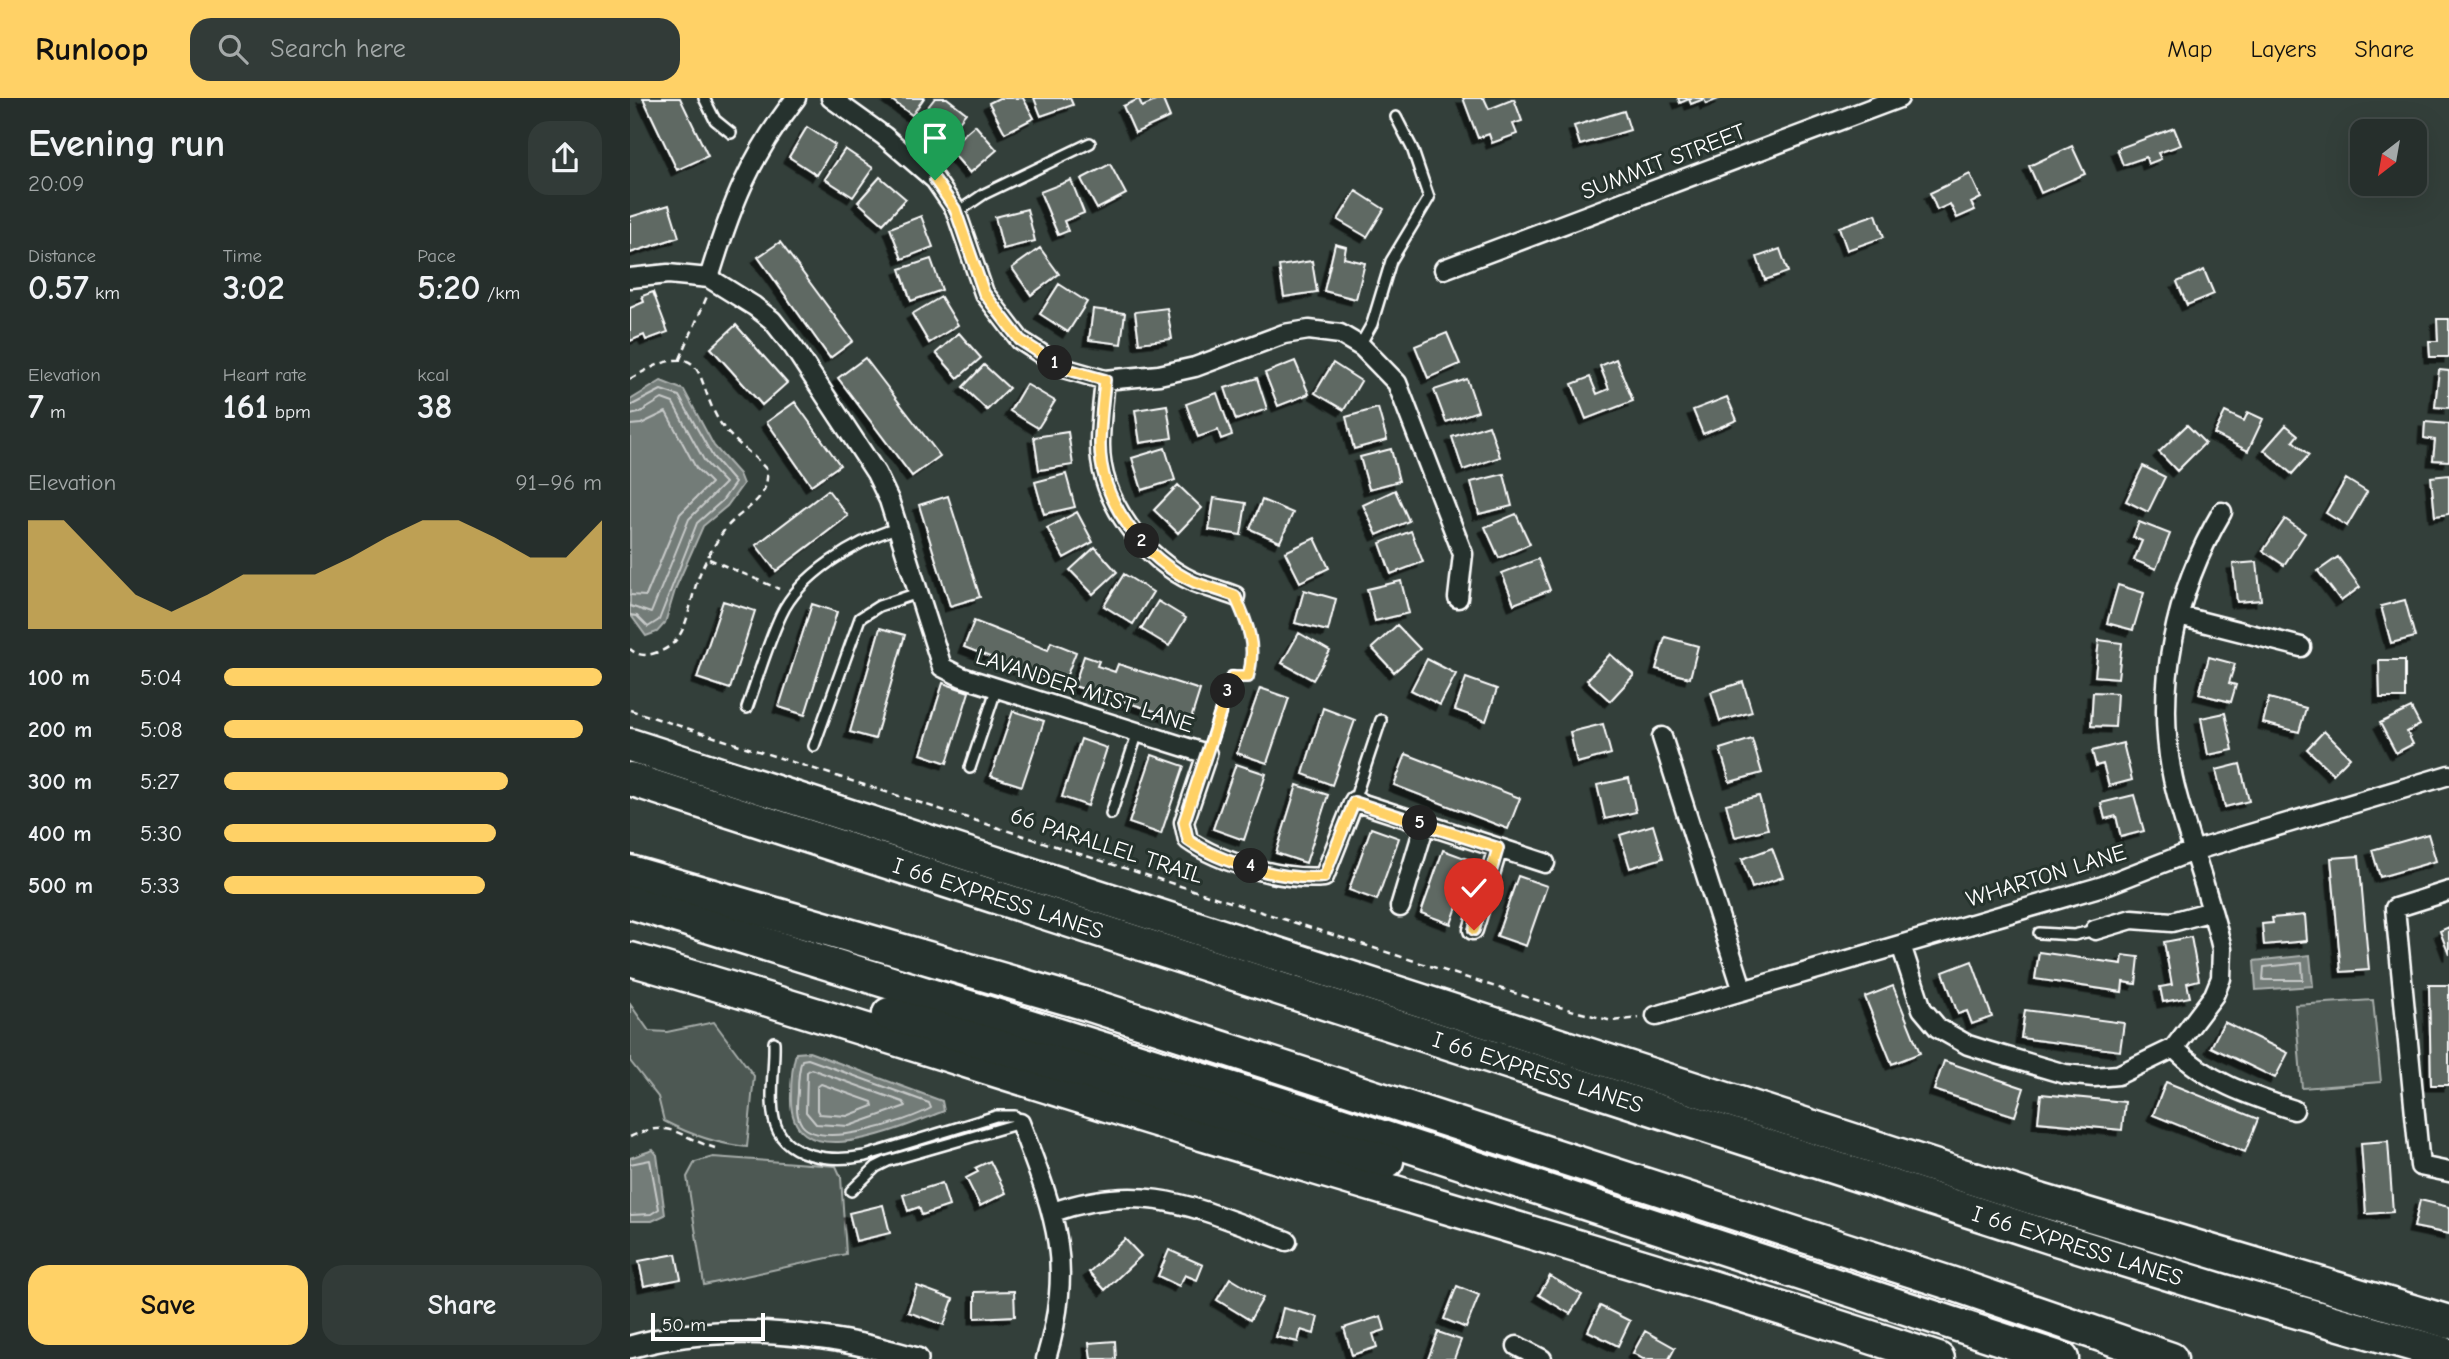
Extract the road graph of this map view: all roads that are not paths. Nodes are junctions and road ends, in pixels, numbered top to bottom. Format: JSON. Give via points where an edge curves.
{"nodes":[{"id":1,"x":704,"y":98,"type":"edge"},
{"id":2,"x":796,"y":98,"type":"edge"},
{"id":3,"x":831,"y":98,"type":"edge"},
{"id":4,"x":1899,"y":98,"type":"edge"},
{"id":5,"x":1396,"y":117,"type":"dead end"},
{"id":6,"x":731,"y":133,"type":"dead end"},
{"id":7,"x":1090,"y":143,"type":"dead end"},
{"id":8,"x":956,"y":213,"type":"junction"},
{"id":9,"x":1444,"y":269,"type":"dead end"},
{"id":10,"x":630,"y":278,"type":"edge"},
{"id":11,"x":709,"y":278,"type":"junction"},
{"id":12,"x":1360,"y":345,"type":"junction"},
{"id":13,"x":1105,"y":380,"type":"junction"},
{"id":14,"x":2222,"y":512,"type":"dead end"},
{"id":15,"x":896,"y":528,"type":"junction"},
{"id":16,"x":918,"y":593,"type":"junction"},
{"id":17,"x":1235,"y":596,"type":"road end"},
{"id":18,"x":1458,"y":598,"type":"dead end"},
{"id":19,"x":2179,"y":616,"type":"junction"},
{"id":20,"x":2301,"y":647,"type":"dead end"},
{"id":21,"x":1232,"y":677,"type":"road end"},
{"id":22,"x":997,"y":686,"type":"junction"},
{"id":23,"x":747,"y":708,"type":"dead end"},
{"id":24,"x":1381,"y":720,"type":"dead end"},
{"id":25,"x":1138,"y":733,"type":"junction"},
{"id":26,"x":1662,"y":737,"type":"dead end"},
{"id":27,"x":630,"y":745,"type":"edge"},
{"id":28,"x":814,"y":746,"type":"dead end"},
{"id":29,"x":1207,"y":754,"type":"junction"},
{"id":30,"x":970,"y":768,"type":"dead end"},
{"id":31,"x":2449,"y":775,"type":"edge"},
{"id":32,"x":630,"y":779,"type":"edge"},
{"id":33,"x":1354,"y":802,"type":"junction"},
{"id":34,"x":1111,"y":814,"type":"dead end"},
{"id":35,"x":1425,"y":824,"type":"junction"},
{"id":36,"x":1498,"y":848,"type":"junction"},
{"id":37,"x":2193,"y":851,"type":"junction"},
{"id":38,"x":1545,"y":863,"type":"dead end"},
{"id":39,"x":630,"y":872,"type":"edge"},
{"id":40,"x":2449,"y":891,"type":"edge"},
{"id":41,"x":630,"y":902,"type":"edge"},
{"id":42,"x":1400,"y":907,"type":"dead end"},
{"id":43,"x":2212,"y":911,"type":"junction"},
{"id":44,"x":1474,"y":930,"type":"dead end"},
{"id":45,"x":2095,"y":930,"type":"joint"},
{"id":46,"x":2039,"y":933,"type":"dead end"},
{"id":47,"x":630,"y":937,"type":"edge"},
{"id":48,"x":1900,"y":946,"type":"junction"},
{"id":49,"x":630,"y":959,"type":"edge"},
{"id":50,"x":1742,"y":988,"type":"junction"},
{"id":51,"x":1656,"y":1016,"type":"road end"},
{"id":52,"x":774,"y":1042,"type":"dead end"},
{"id":53,"x":2174,"y":1048,"type":"junction"},
{"id":54,"x":2294,"y":1110,"type":"dead end"},
{"id":55,"x":1020,"y":1123,"type":"junction"},
{"id":56,"x":2449,"y":1172,"type":"edge"},
{"id":57,"x":851,"y":1191,"type":"dead end"},
{"id":58,"x":1054,"y":1212,"type":"junction"},
{"id":59,"x":1287,"y":1241,"type":"dead end"},
{"id":60,"x":2224,"y":1291,"type":"junction"},
{"id":61,"x":1884,"y":1299,"type":"junction"},
{"id":62,"x":2449,"y":1322,"type":"edge"},
{"id":63,"x":1517,"y":1346,"type":"dead end"},
{"id":64,"x":630,"y":1347,"type":"edge"},
{"id":65,"x":2449,"y":1355,"type":"edge"},
{"id":66,"x":917,"y":1359,"type":"edge"},
{"id":67,"x":1045,"y":1359,"type":"edge"},
{"id":68,"x":1542,"y":1359,"type":"edge"},
{"id":69,"x":1938,"y":1359,"type":"edge"},
{"id":70,"x":2062,"y":1359,"type":"edge"},
{"id":71,"x":2171,"y":1359,"type":"edge"},
{"id":72,"x":2402,"y":1359,"type":"edge"}],
"edges":[{"from":1,"to":6,"type":"lane","via":[[715,120]]},
{"from":2,"to":11,"type":"street","via":[[760,147],[746,175]]},
{"from":3,"to":8,"type":"street","via":[[935,180]]},
{"from":4,"to":9,"type":"street","name":"SUMMIT STREET"},
{"from":5,"to":12,"type":"lane","via":[[1429,198],[1391,261],[1372,324]]},
{"from":7,"to":8,"type":"lane","via":[[984,194]]},
{"from":8,"to":13,"type":"street","via":[[984,293],[1020,340],[1063,368]]},
{"from":10,"to":11,"type":"street","via":[[668,274]]},
{"from":11,"to":15,"type":"street","name":"LAVANDER MIST LANE","via":[[772,320],[794,348],[876,473]]},
{"from":12,"to":13,"type":"street","via":[[1340,334],[1309,330],[1284,334],[1195,367]]},
{"from":12,"to":18,"type":"street","via":[[1397,383],[1464,554]]},
{"from":13,"to":17,"type":"street","via":[[1100,447],[1106,486],[1126,524],[1156,557],[1193,581]]},
{"from":14,"to":19,"type":"street","via":[[2189,579]]},
{"from":15,"to":16,"type":"street","name":"LAVANDER MIST LANE"},
{"from":15,"to":23,"type":"lane","via":[[846,552],[791,598]]},
{"from":16,"to":22,"type":"street","name":"LAVANDER MIST LANE","via":[[942,667]]},
{"from":16,"to":28,"type":"lane","via":[[860,618]]},
{"from":19,"to":20,"type":"street"},
{"from":19,"to":37,"type":"street","via":[[2166,677],[2166,715],[2173,779]]},
{"from":21,"to":29,"type":"lane"},
{"from":22,"to":25,"type":"street","name":"LAVANDER MIST LANE"},
{"from":22,"to":30,"type":"lane"},
{"from":24,"to":33,"type":"lane"},
{"from":25,"to":29,"type":"street","name":"LAVANDER MIST LANE"},
{"from":25,"to":34,"type":"lane"},
{"from":26,"to":50,"type":"street"},
{"from":27,"to":62,"type":"highway","via":[[2007,1190]]},
{"from":29,"to":33,"type":"street","name":"LAVANDER MIST LANE","via":[[1184,822],[1188,840],[1205,853],[1299,880],[1324,877]]},
{"from":31,"to":37,"type":"street","name":"WHARTON LANE"},
{"from":32,"to":60,"type":"highway","name":"I 66 EXPRESS LANES"},
{"from":33,"to":35,"type":"street"},
{"from":35,"to":36,"type":"street"},
{"from":35,"to":42,"type":"street"},
{"from":36,"to":38,"type":"street"},
{"from":36,"to":44,"type":"street"},
{"from":37,"to":43,"type":"street"},
{"from":37,"to":48,"type":"street","name":"WHARTON LANE","via":[[2103,886]]},
{"from":39,"to":71,"type":"highway","via":[[1103,1009]]},
{"from":40,"to":56,"type":"street","via":[[2395,908],[2420,1166]]},
{"from":41,"to":61,"type":"highway","via":[[1280,1104]]},
{"from":43,"to":45,"type":"street","via":[[2172,922],[2132,919]]},
{"from":43,"to":53,"type":"street","via":[[2222,949],[2221,978],[2214,995]]},
{"from":45,"to":46,"type":"lane","via":[[2074,935]]},
{"from":47,"to":61,"type":"highway","via":[[1613,1228]]},
{"from":48,"to":50,"type":"street","name":"WHARTON LANE"},
{"from":48,"to":53,"type":"street","via":[[1923,1009],[1938,1028],[1968,1045],[2065,1074],[2094,1077],[2118,1075]]},
{"from":49,"to":69,"type":"highway"},
{"from":50,"to":51,"type":"street","name":"WHARTON LANE"},
{"from":52,"to":55,"type":"lane","via":[[773,1117],[792,1147],[807,1154],[844,1160],[865,1156],[996,1115],[1015,1116]]},
{"from":53,"to":54,"type":"street","via":[[2214,1079]]},
{"from":55,"to":57,"type":"lane","via":[[888,1161]]},
{"from":55,"to":58,"type":"street"},
{"from":58,"to":59,"type":"street","via":[[1091,1199],[1145,1196]]},
{"from":58,"to":67,"type":"street","via":[[1060,1282],[1056,1321]]},
{"from":60,"to":65,"type":"highway","name":"I 66 EXPRESS LANES"},
{"from":60,"to":72,"type":"highway"},
{"from":61,"to":70,"type":"highway"},
{"from":63,"to":68,"type":"street"},
{"from":64,"to":66,"type":"street","via":[[691,1336],[767,1334],[845,1342]]}]}
